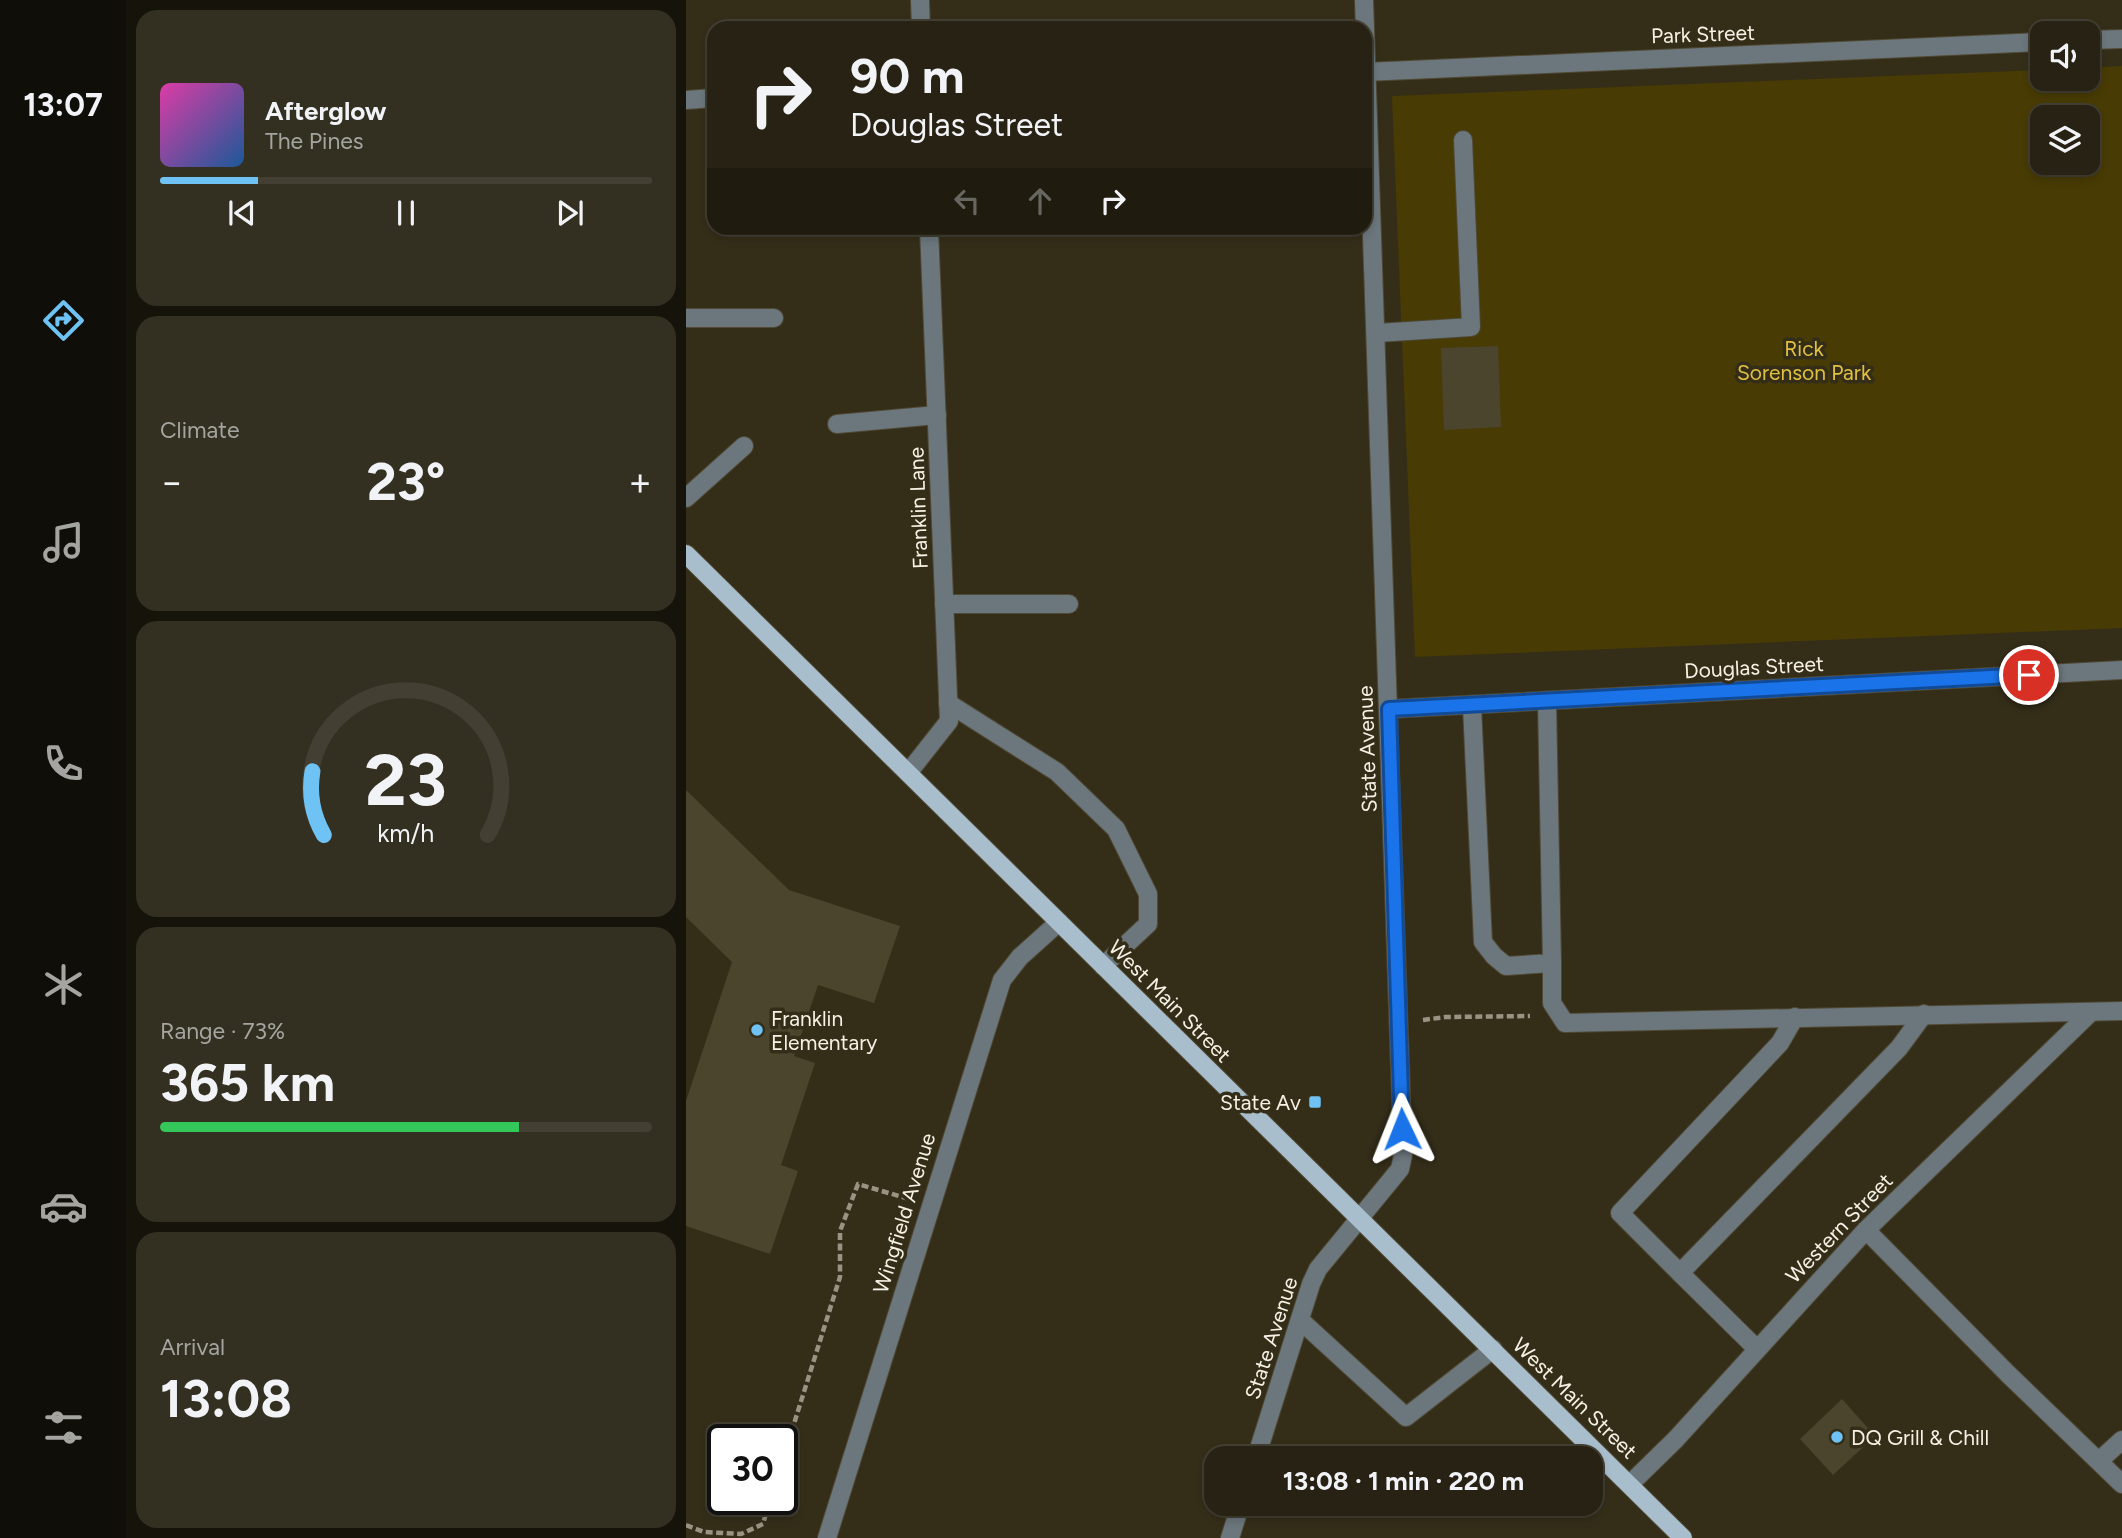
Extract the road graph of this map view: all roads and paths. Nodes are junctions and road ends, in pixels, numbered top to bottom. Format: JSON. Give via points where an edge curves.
{"nodes":[{"id":1,"x":920,"y":0,"type":"edge"},
{"id":2,"x":1364,"y":0,"type":"edge"},
{"id":3,"x":921,"y":21,"type":"edge"},
{"id":4,"x":1365,"y":21,"type":"edge"},
{"id":5,"x":2122,"y":39,"type":"edge"},
{"id":6,"x":2100,"y":40,"type":"edge"},
{"id":7,"x":2030,"y":43,"type":"edge"},
{"id":8,"x":1372,"y":72,"type":"edge"},
{"id":9,"x":707,"y":99,"type":"edge"},
{"id":10,"x":686,"y":100,"type":"edge"},
{"id":11,"x":1463,"y":140,"type":"dead end"},
{"id":12,"x":1372,"y":214,"type":"edge"},
{"id":13,"x":929,"y":235,"type":"edge"},
{"id":14,"x":686,"y":318,"type":"edge"},
{"id":15,"x":774,"y":318,"type":"dead end"},
{"id":16,"x":1377,"y":333,"type":"junction"},
{"id":17,"x":937,"y":415,"type":"junction"},
{"id":18,"x":837,"y":424,"type":"dead end"},
{"id":19,"x":744,"y":446,"type":"dead end"},
{"id":20,"x":686,"y":498,"type":"edge"},
{"id":21,"x":686,"y":554,"type":"edge"},
{"id":22,"x":944,"y":604,"type":"junction"},
{"id":23,"x":1069,"y":604,"type":"dead end"},
{"id":24,"x":2122,"y":670,"type":"edge"},
{"id":25,"x":1547,"y":701,"type":"junction"},
{"id":26,"x":948,"y":703,"type":"junction"},
{"id":27,"x":1472,"y":706,"type":"junction"},
{"id":28,"x":1389,"y":709,"type":"junction"},
{"id":29,"x":908,"y":773,"type":"junction"},
{"id":30,"x":1059,"y":922,"type":"junction"},
{"id":31,"x":1552,"y":963,"type":"junction"},
{"id":32,"x":1103,"y":966,"type":"junction"},
{"id":33,"x":2122,"y":1011,"type":"edge"},
{"id":34,"x":2090,"y":1013,"type":"junction"},
{"id":35,"x":1924,"y":1014,"type":"junction"},
{"id":36,"x":1795,"y":1017,"type":"junction"},
{"id":37,"x":1565,"y":1023,"type":"junction"},
{"id":38,"x":1398,"y":1024,"type":"junction"},
{"id":39,"x":930,"y":1205,"type":"junction"},
{"id":40,"x":1359,"y":1218,"type":"junction"},
{"id":41,"x":1866,"y":1230,"type":"junction"},
{"id":42,"x":1680,"y":1273,"type":"junction"},
{"id":43,"x":1300,"y":1320,"type":"junction"},
{"id":44,"x":1493,"y":1349,"type":"junction"},
{"id":45,"x":1757,"y":1349,"type":"junction"},
{"id":46,"x":794,"y":1424,"type":"edge"},
{"id":47,"x":2122,"y":1440,"type":"edge"},
{"id":48,"x":1260,"y":1446,"type":"edge"},
{"id":49,"x":2099,"y":1461,"type":"junction"},
{"id":50,"x":1630,"y":1484,"type":"junction"},
{"id":51,"x":2122,"y":1484,"type":"edge"},
{"id":52,"x":766,"y":1515,"type":"edge"},
{"id":53,"x":1237,"y":1516,"type":"edge"},
{"id":54,"x":686,"y":1525,"type":"edge"},
{"id":55,"x":827,"y":1538,"type":"edge"},
{"id":56,"x":1230,"y":1538,"type":"edge"},
{"id":57,"x":1683,"y":1538,"type":"edge"}],
"edges":[{"from":1,"to":3,"type":"street"},
{"from":2,"to":4,"type":"street","name":"State Avenue"},
{"from":5,"to":6,"type":"street"},
{"from":7,"to":8,"type":"street","name":"Park Street"},
{"from":9,"to":10,"type":"street"},
{"from":11,"to":16,"type":"street","via":[[1471,327]]},
{"from":12,"to":16,"type":"street","name":"State Avenue"},
{"from":13,"to":17,"type":"street","name":"Franklin Lane"},
{"from":14,"to":15,"type":"street"},
{"from":16,"to":28,"type":"street","name":"State Avenue"},
{"from":17,"to":18,"type":"street"},
{"from":17,"to":22,"type":"street","name":"Franklin Lane"},
{"from":19,"to":20,"type":"street"},
{"from":21,"to":29,"type":"main road","name":"West Main Street"},
{"from":22,"to":23,"type":"street"},
{"from":22,"to":26,"type":"street","name":"Franklin Lane"},
{"from":24,"to":25,"type":"street","name":"Douglas Street"},
{"from":25,"to":27,"type":"street","name":"Douglas Street"},
{"from":25,"to":31,"type":"street"},
{"from":26,"to":29,"type":"street","name":"Franklin Lane","via":[[949,721]]},
{"from":26,"to":32,"type":"street","via":[[1057,772],[1116,829],[1148,894],[1148,924]]},
{"from":27,"to":28,"type":"street","name":"Douglas Street"},
{"from":27,"to":31,"type":"street","via":[[1483,942],[1506,966]]},
{"from":28,"to":38,"type":"street","name":"State Avenue"},
{"from":29,"to":30,"type":"main road","name":"West Main Street"},
{"from":30,"to":32,"type":"main road","name":"West Main Street"},
{"from":30,"to":39,"type":"street","name":"Wingfield Avenue","via":[[1002,980]]},
{"from":31,"to":37,"type":"street","via":[[1552,1003]]},
{"from":32,"to":40,"type":"main road","name":"West Main Street"},
{"from":33,"to":34,"type":"street"},
{"from":34,"to":35,"type":"street"},
{"from":34,"to":41,"type":"street","name":"Western Street"},
{"from":35,"to":36,"type":"street"},
{"from":35,"to":42,"type":"street","via":[[1899,1048]]},
{"from":36,"to":37,"type":"street"},
{"from":36,"to":42,"type":"street","via":[[1780,1043],[1620,1213]]},
{"from":37,"to":38,"type":"path","via":[[1527,1016],[1446,1017]]},
{"from":38,"to":40,"type":"street","name":"State Avenue","via":[[1403,1155],[1400,1169]]},
{"from":39,"to":46,"type":"path","via":[[858,1184],[840,1231],[840,1277]]},
{"from":39,"to":55,"type":"street","name":"Wingfield Avenue"},
{"from":40,"to":43,"type":"street","name":"State Avenue","via":[[1318,1269]]},
{"from":40,"to":44,"type":"main road","name":"West Main Street"},
{"from":41,"to":45,"type":"street","name":"Western Street"},
{"from":41,"to":49,"type":"street"},
{"from":42,"to":45,"type":"street"},
{"from":43,"to":44,"type":"street","via":[[1406,1417]]},
{"from":43,"to":48,"type":"street","name":"State Avenue"},
{"from":44,"to":50,"type":"main road","name":"West Main Street"},
{"from":45,"to":50,"type":"street","name":"Western Street"},
{"from":47,"to":49,"type":"street"},
{"from":49,"to":51,"type":"street"},
{"from":50,"to":57,"type":"main road","name":"West Main Street"},
{"from":52,"to":54,"type":"path","via":[[763,1524],[741,1534],[704,1532]]},
{"from":53,"to":56,"type":"street"}]}
